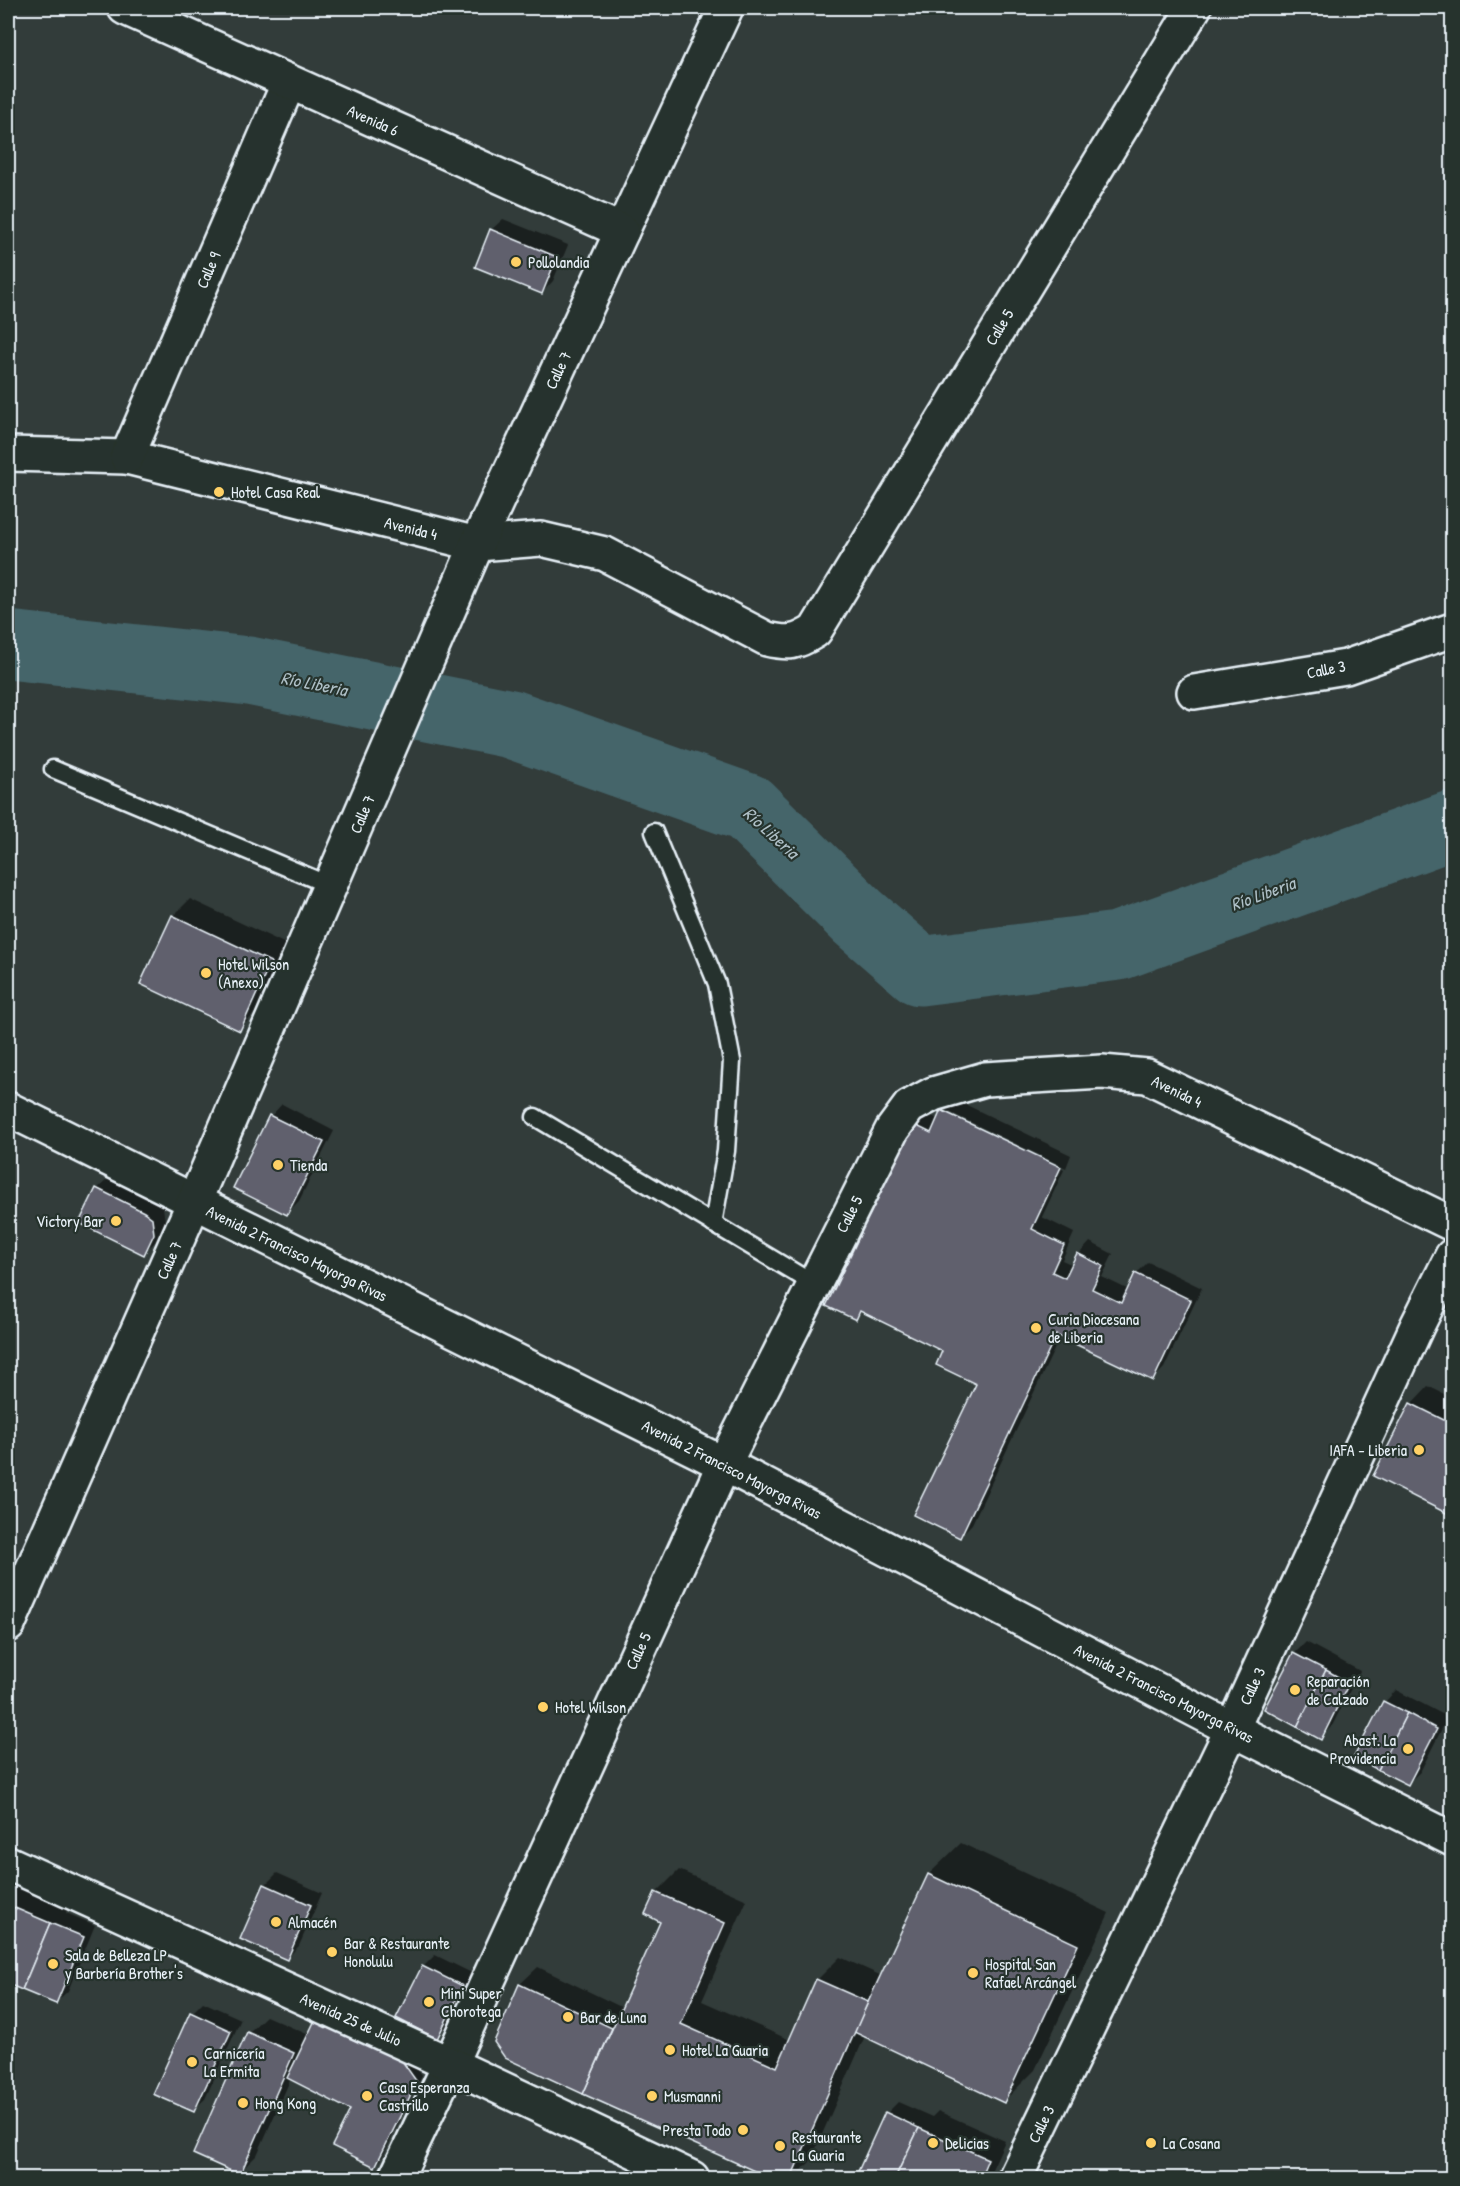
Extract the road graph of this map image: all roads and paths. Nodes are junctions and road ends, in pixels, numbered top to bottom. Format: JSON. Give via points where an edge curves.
{"nodes":[{"id":1,"x":125,"y":8,"type":"edge"},
{"id":2,"x":726,"y":8,"type":"edge"},
{"id":3,"x":1194,"y":8,"type":"edge"},
{"id":4,"x":288,"y":82,"type":"junction"},
{"id":5,"x":622,"y":231,"type":"junction"},
{"id":6,"x":8,"y":454,"type":"edge"},
{"id":7,"x":127,"y":457,"type":"junction"},
{"id":8,"x":477,"y":544,"type":"junction"},
{"id":9,"x":1452,"y":630,"type":"edge"},
{"id":10,"x":799,"y":641,"type":"joint"},
{"id":11,"x":1194,"y":692,"type":"dead end"},
{"id":12,"x":53,"y":769,"type":"dead end"},
{"id":13,"x":654,"y":832,"type":"dead end"},
{"id":14,"x":331,"y":886,"type":"junction"},
{"id":15,"x":8,"y":1109,"type":"edge"},
{"id":16,"x":535,"y":1117,"type":"dead end"},
{"id":17,"x":892,"y":1130,"type":"joint"},
{"id":18,"x":194,"y":1202,"type":"junction"},
{"id":19,"x":713,"y":1224,"type":"junction"},
{"id":20,"x":1452,"y":1224,"type":"edge"},
{"id":21,"x":1452,"y":1256,"type":"edge"},
{"id":22,"x":814,"y":1284,"type":"junction"},
{"id":23,"x":724,"y":1464,"type":"junction"},
{"id":24,"x":8,"y":1625,"type":"edge"},
{"id":25,"x":1232,"y":1729,"type":"junction"},
{"id":26,"x":1452,"y":1839,"type":"edge"},
{"id":27,"x":8,"y":1863,"type":"edge"},
{"id":28,"x":450,"y":2064,"type":"junction"},
{"id":29,"x":396,"y":2178,"type":"edge"},
{"id":30,"x":692,"y":2178,"type":"edge"},
{"id":31,"x":1015,"y":2178,"type":"edge"}],
"edges":[{"from":1,"to":4,"type":"street","name":"Avenida 6"},
{"from":2,"to":5,"type":"street","name":"Calle 7"},
{"from":3,"to":10,"type":"street","name":"Calle 5","via":[[815,631]]},
{"from":4,"to":5,"type":"street","name":"Avenida 6"},
{"from":4,"to":7,"type":"street","name":"Calle 9"},
{"from":5,"to":8,"type":"street","name":"Calle 7"},
{"from":6,"to":7,"type":"street","name":"Avenida 4"},
{"from":7,"to":8,"type":"street","name":"Avenida 4"},
{"from":8,"to":10,"type":"street","name":"Avenida 4","via":[[541,539],[605,554],[767,639]]},
{"from":8,"to":14,"type":"street","name":"Calle 7"},
{"from":9,"to":11,"type":"street","name":"Calle 3","via":[[1346,667]]},
{"from":12,"to":14,"type":"lane"},
{"from":13,"to":19,"type":"lane","via":[[717,984],[732,1061],[726,1151]]},
{"from":14,"to":18,"type":"street","name":"Calle 7"},
{"from":15,"to":18,"type":"street","name":"Avenida 2 Francisco Mayorga Rivas"},
{"from":16,"to":19,"type":"lane"},
{"from":17,"to":20,"type":"street","name":"Avenida 4","via":[[909,1107],[933,1094],[985,1079],[1102,1072],[1147,1076]]},
{"from":17,"to":22,"type":"street","name":"Calle 5"},
{"from":18,"to":23,"type":"street","name":"Avenida 2 Francisco Mayorga Rivas"},
{"from":18,"to":24,"type":"street","name":"Calle 7"},
{"from":19,"to":22,"type":"lane"},
{"from":21,"to":25,"type":"street","name":"Calle 3"},
{"from":22,"to":23,"type":"street","name":"Calle 5"},
{"from":23,"to":25,"type":"street","name":"Avenida 2 Francisco Mayorga Rivas"},
{"from":23,"to":28,"type":"street","name":"Calle 5"},
{"from":25,"to":26,"type":"street","name":"Avenida 2 Francisco Mayorga Rivas"},
{"from":25,"to":31,"type":"street","name":"Calle 3"},
{"from":27,"to":28,"type":"street","name":"Avenida 25 de Julio"},
{"from":28,"to":29,"type":"street","name":"Calle 5"},
{"from":28,"to":30,"type":"street","name":"Avenida 25 de Julio"}]}
